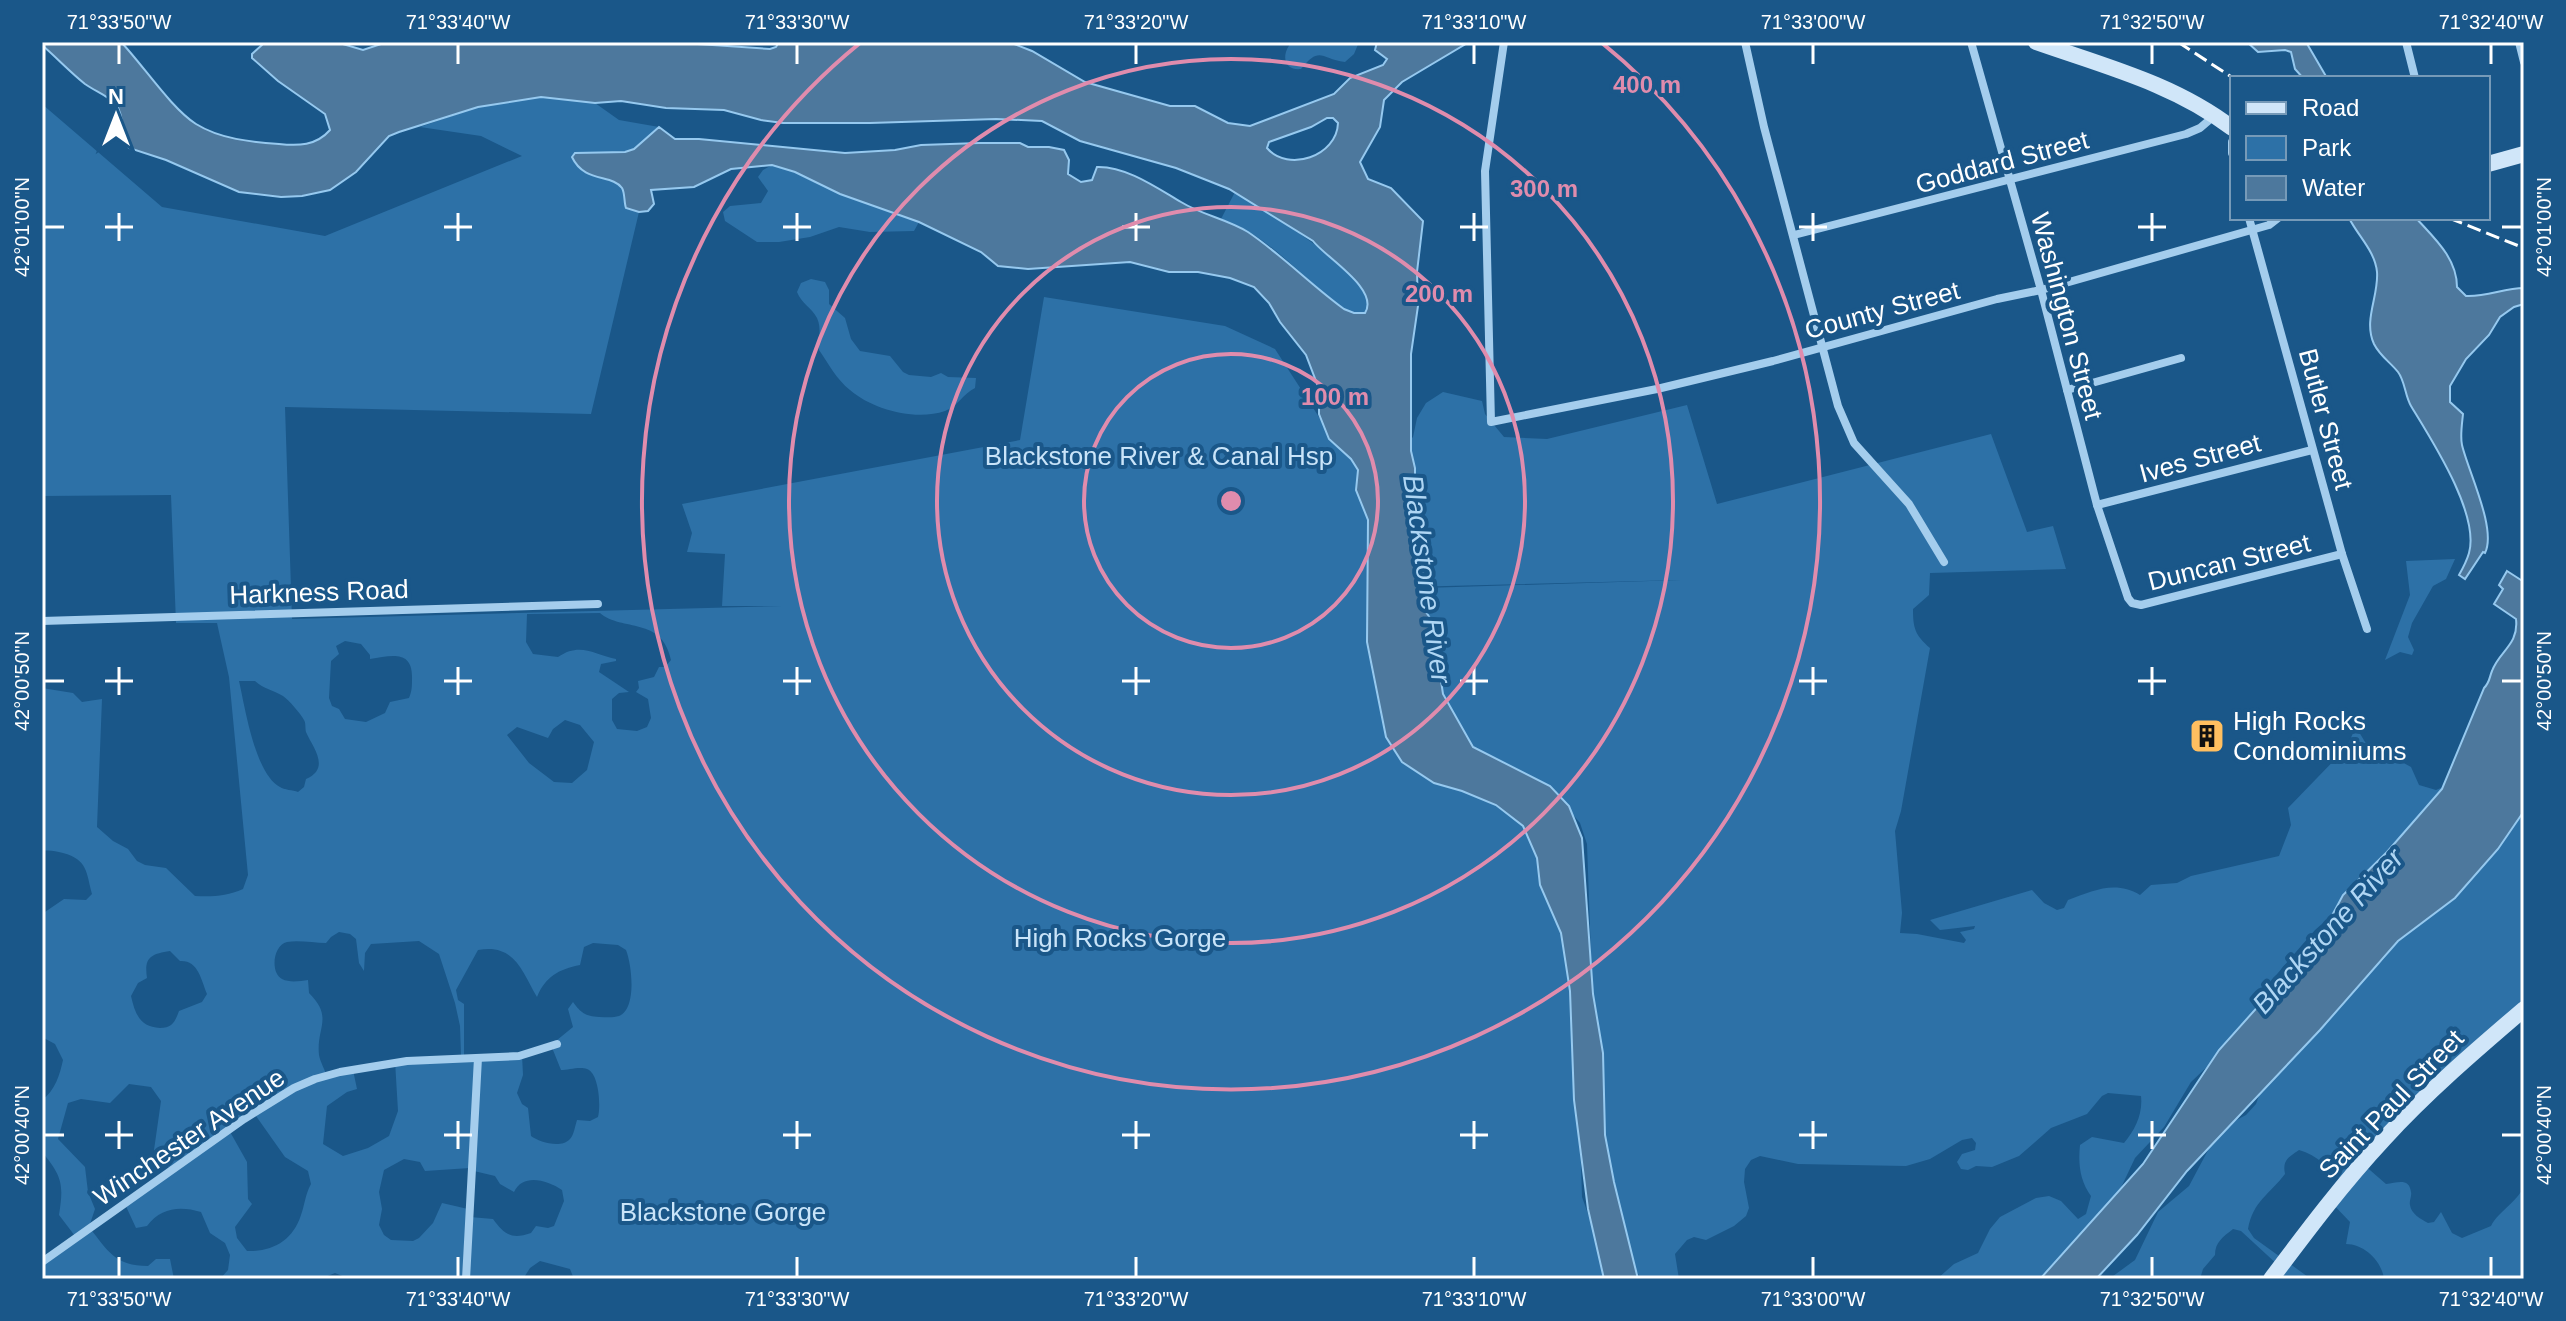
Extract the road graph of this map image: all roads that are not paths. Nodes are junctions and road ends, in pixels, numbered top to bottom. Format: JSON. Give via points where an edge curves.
{"nodes":[{"id":1,"x":1504,"y":42,"type":"edge"},
{"id":2,"x":1745,"y":42,"type":"edge"},
{"id":3,"x":1971,"y":42,"type":"edge"},
{"id":4,"x":2036,"y":42,"type":"edge"},
{"id":5,"x":2406,"y":42,"type":"edge"},
{"id":6,"x":2519,"y":42,"type":"edge"},
{"id":7,"x":2524,"y":62,"type":"edge"},
{"id":8,"x":2414,"y":76,"type":"edge"},
{"id":9,"x":2215,"y":115,"type":"junction"},
{"id":10,"x":2230,"y":126,"type":"edge"},
{"id":11,"x":2524,"y":154,"type":"edge"},
{"id":12,"x":2490,"y":163,"type":"edge"},
{"id":13,"x":2010,"y":180,"type":"junction"},
{"id":14,"x":2250,"y":220,"type":"edge"},
{"id":15,"x":2275,"y":220,"type":"edge"},
{"id":16,"x":2253,"y":230,"type":"junction"},
{"id":17,"x":1794,"y":235,"type":"junction"},
{"id":18,"x":2041,"y":290,"type":"junction"},
{"id":19,"x":1822,"y":347,"type":"junction"},
{"id":20,"x":2181,"y":358,"type":"dead end"},
{"id":21,"x":2067,"y":390,"type":"junction"},
{"id":22,"x":2312,"y":450,"type":"junction"},
{"id":23,"x":2097,"y":505,"type":"junction"},
{"id":24,"x":2342,"y":554,"type":"junction"},
{"id":25,"x":1944,"y":562,"type":"dead end"},
{"id":26,"x":2128,"y":598,"type":"joint"},
{"id":27,"x":598,"y":604,"type":"dead end"},
{"id":28,"x":42,"y":621,"type":"edge"},
{"id":29,"x":2367,"y":629,"type":"dead end"},
{"id":30,"x":2524,"y":1009,"type":"edge"},
{"id":31,"x":557,"y":1044,"type":"dead end"},
{"id":32,"x":478,"y":1058,"type":"junction"},
{"id":33,"x":42,"y":1262,"type":"edge"},
{"id":34,"x":466,"y":1279,"type":"edge"},
{"id":35,"x":2271,"y":1279,"type":"edge"}],
"edges":[{"from":1,"to":19,"type":"street","name":"County Street","via":[[1485,171],[1491,422],[1653,390]]},
{"from":2,"to":17,"type":"street"},
{"from":3,"to":13,"type":"street","name":"Washington Street"},
{"from":4,"to":9,"type":"main road","via":[[2167,89]]},
{"from":5,"to":8,"type":"street"},
{"from":6,"to":7,"type":"street"},
{"from":9,"to":10,"type":"main road"},
{"from":9,"to":13,"type":"street","name":"Goddard Street","via":[[2186,134]]},
{"from":11,"to":12,"type":"main road"},
{"from":13,"to":17,"type":"street","name":"Goddard Street"},
{"from":13,"to":18,"type":"street","name":"Washington Street"},
{"from":14,"to":16,"type":"street","name":"Butler Street"},
{"from":15,"to":16,"type":"street","name":"County Street"},
{"from":16,"to":18,"type":"street","name":"County Street"},
{"from":16,"to":22,"type":"street","name":"Butler Street"},
{"from":17,"to":19,"type":"street"},
{"from":18,"to":19,"type":"street","name":"County Street"},
{"from":18,"to":21,"type":"street","name":"Washington Street"},
{"from":19,"to":25,"type":"street","via":[[1854,443],[1909,504]]},
{"from":20,"to":21,"type":"street"},
{"from":21,"to":23,"type":"street","name":"Washington Street"},
{"from":22,"to":23,"type":"street","name":"Ives Street"},
{"from":22,"to":24,"type":"street","name":"Butler Street"},
{"from":23,"to":26,"type":"street","name":"Washington Street"},
{"from":24,"to":26,"type":"street","name":"Duncan Street","via":[[2141,605]]},
{"from":24,"to":29,"type":"street","name":"Butler Street"},
{"from":27,"to":28,"type":"street","name":"Harkness Road"},
{"from":30,"to":35,"type":"main road","name":"Saint Paul Street","via":[[2387,1136]]},
{"from":31,"to":32,"type":"street","name":"Winchester Avenue","via":[[519,1056]]},
{"from":32,"to":33,"type":"street","name":"Winchester Avenue","via":[[370,1065],[315,1079],[244,1119]]},
{"from":32,"to":34,"type":"street"}]}
